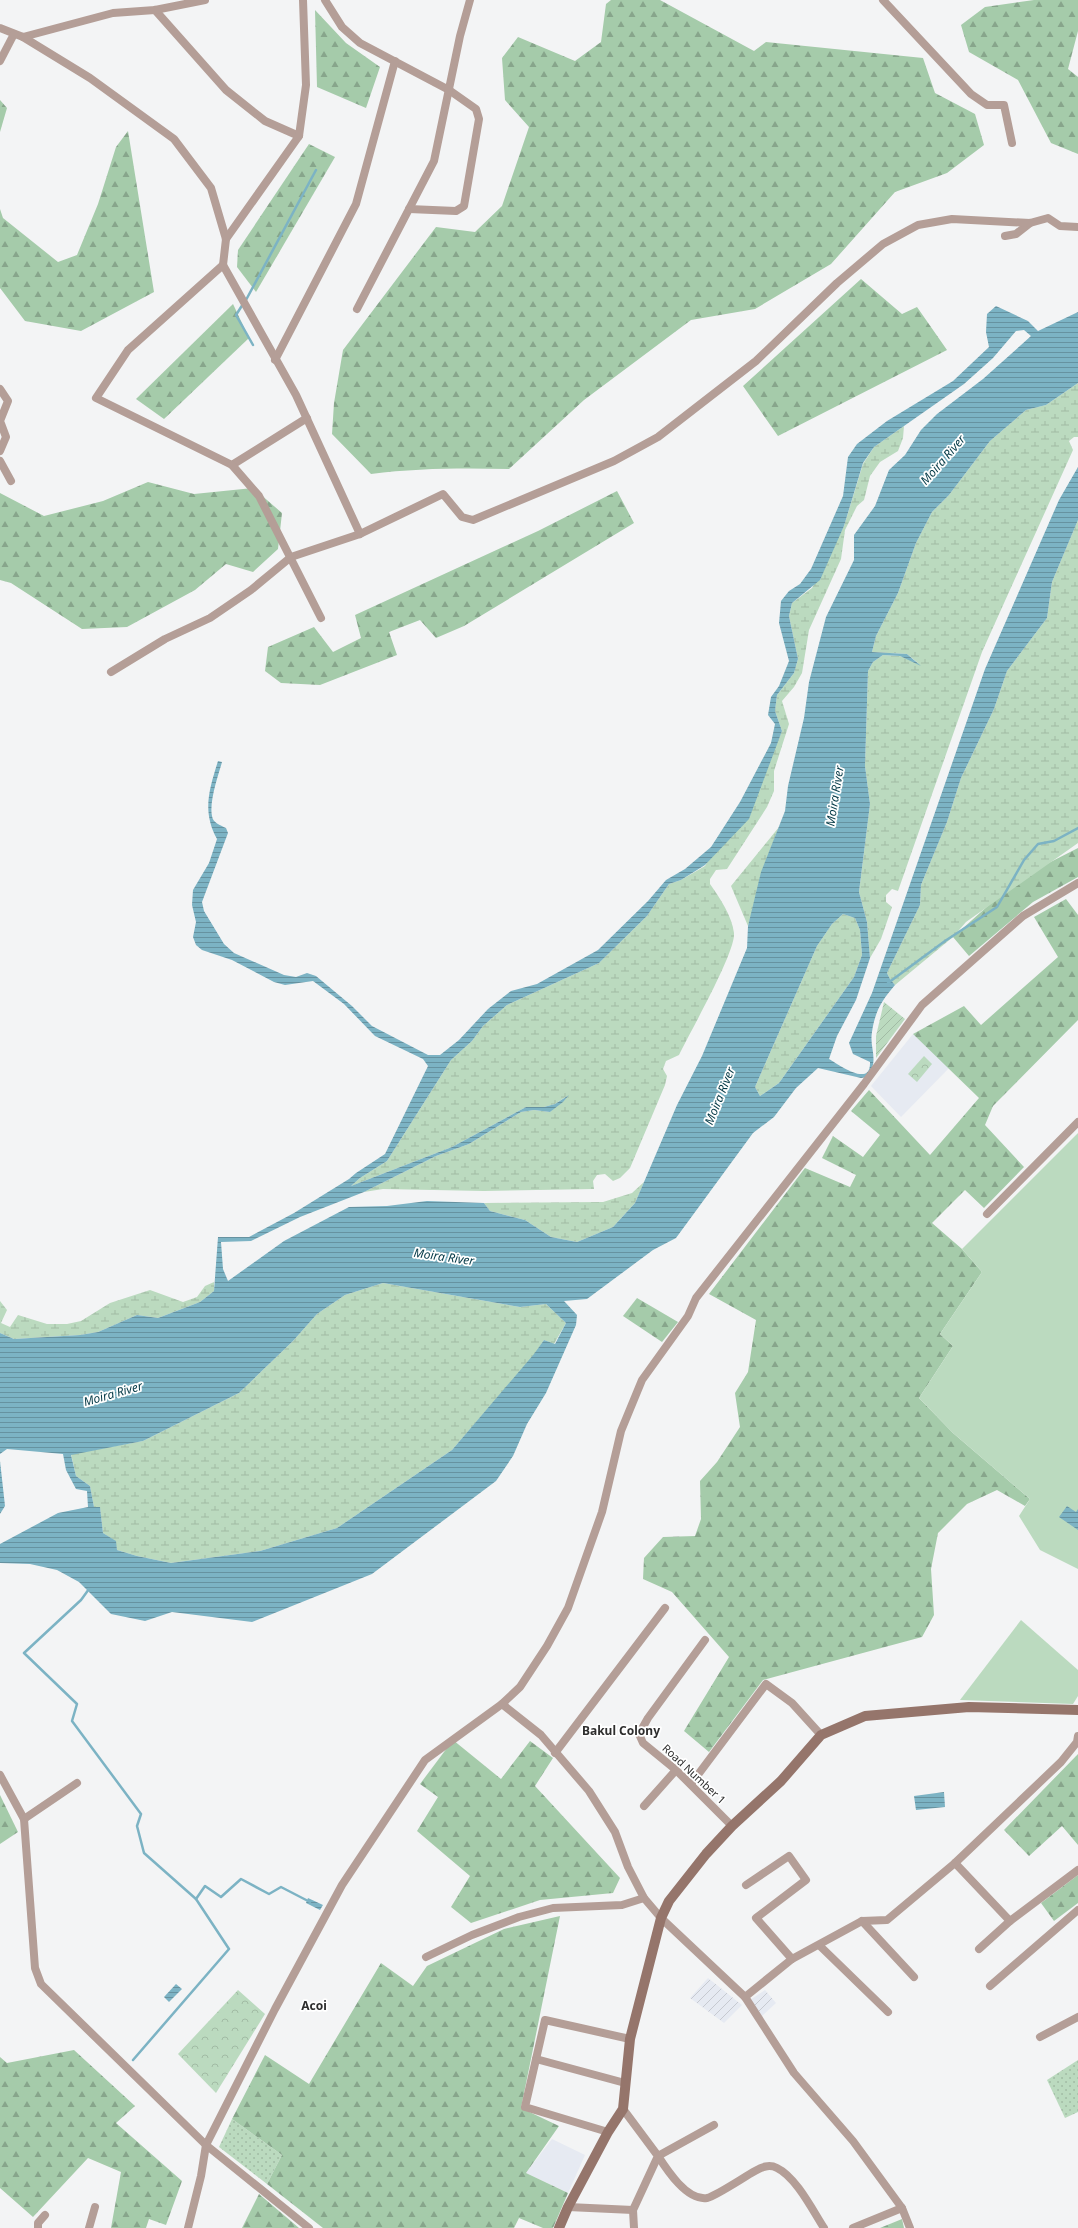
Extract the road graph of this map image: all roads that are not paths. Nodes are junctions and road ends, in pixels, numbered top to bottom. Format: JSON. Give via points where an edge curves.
{"nodes":[{"id":1,"x":204,"y":0,"type":"edge"},
{"id":2,"x":303,"y":0,"type":"edge"},
{"id":3,"x":325,"y":0,"type":"edge"},
{"id":4,"x":470,"y":0,"type":"edge"},
{"id":5,"x":883,"y":0,"type":"edge"},
{"id":6,"x":155,"y":10,"type":"junction"},
{"id":7,"x":0,"y":28,"type":"edge"},
{"id":8,"x":14,"y":34,"type":"junction"},
{"id":9,"x":22,"y":37,"type":"junction"},
{"id":10,"x":0,"y":61,"type":"edge"},
{"id":11,"x":395,"y":61,"type":"junction"},
{"id":12,"x":449,"y":90,"type":"junction"},
{"id":13,"x":300,"y":136,"type":"junction"},
{"id":14,"x":1012,"y":143,"type":"dead end"},
{"id":15,"x":409,"y":209,"type":"junction"},
{"id":16,"x":1030,"y":223,"type":"junction"},
{"id":17,"x":1078,"y":227,"type":"edge"},
{"id":18,"x":1005,"y":236,"type":"dead end"},
{"id":19,"x":226,"y":239,"type":"junction"},
{"id":20,"x":223,"y":265,"type":"junction"},
{"id":21,"x":357,"y":309,"type":"dead end"},
{"id":22,"x":275,"y":360,"type":"junction"},
{"id":23,"x":0,"y":389,"type":"edge"},
{"id":24,"x":307,"y":418,"type":"junction"},
{"id":25,"x":0,"y":451,"type":"edge"},
{"id":26,"x":0,"y":461,"type":"edge"},
{"id":27,"x":232,"y":465,"type":"junction"},
{"id":28,"x":11,"y":481,"type":"dead end"},
{"id":29,"x":360,"y":534,"type":"junction"},
{"id":30,"x":291,"y":557,"type":"junction"},
{"id":31,"x":321,"y":618,"type":"dead end"},
{"id":32,"x":111,"y":672,"type":"dead end"},
{"id":33,"x":1078,"y":883,"type":"edge"},
{"id":34,"x":1078,"y":1122,"type":"edge"},
{"id":35,"x":987,"y":1214,"type":"dead end"},
{"id":36,"x":665,"y":1608,"type":"dead end"},
{"id":37,"x":705,"y":1640,"type":"dead end"},
{"id":38,"x":502,"y":1704,"type":"junction"},
{"id":39,"x":1078,"y":1710,"type":"edge"},
{"id":40,"x":821,"y":1735,"type":"junction"},
{"id":41,"x":1078,"y":1736,"type":"edge"},
{"id":42,"x":555,"y":1753,"type":"junction"},
{"id":43,"x":676,"y":1770,"type":"junction"},
{"id":44,"x":0,"y":1775,"type":"edge"},
{"id":45,"x":77,"y":1783,"type":"dead end"},
{"id":46,"x":691,"y":1784,"type":"junction"},
{"id":47,"x":644,"y":1806,"type":"dead end"},
{"id":48,"x":24,"y":1819,"type":"junction"},
{"id":49,"x":732,"y":1826,"type":"junction"},
{"id":50,"x":955,"y":1863,"type":"junction"},
{"id":51,"x":1078,"y":1870,"type":"edge"},
{"id":52,"x":746,"y":1885,"type":"dead end"},
{"id":53,"x":644,"y":1898,"type":"junction"},
{"id":54,"x":1078,"y":1910,"type":"edge"},
{"id":55,"x":661,"y":1918,"type":"junction"},
{"id":56,"x":862,"y":1921,"type":"junction"},
{"id":57,"x":1010,"y":1921,"type":"junction"},
{"id":58,"x":820,"y":1946,"type":"junction"},
{"id":59,"x":979,"y":1949,"type":"dead end"},
{"id":60,"x":426,"y":1957,"type":"dead end"},
{"id":61,"x":792,"y":1960,"type":"junction"},
{"id":62,"x":914,"y":1977,"type":"dead end"},
{"id":63,"x":990,"y":1986,"type":"dead end"},
{"id":64,"x":745,"y":1997,"type":"junction"},
{"id":65,"x":888,"y":2012,"type":"dead end"},
{"id":66,"x":1078,"y":2017,"type":"edge"},
{"id":67,"x":1040,"y":2037,"type":"dead end"},
{"id":68,"x":630,"y":2039,"type":"junction"},
{"id":69,"x":536,"y":2059,"type":"junction"},
{"id":70,"x":625,"y":2083,"type":"junction"},
{"id":71,"x":623,"y":2109,"type":"junction"},
{"id":72,"x":714,"y":2124,"type":"dead end"},
{"id":73,"x":608,"y":2132,"type":"junction"},
{"id":74,"x":206,"y":2145,"type":"junction"},
{"id":75,"x":658,"y":2156,"type":"junction"},
{"id":76,"x":95,"y":2207,"type":"dead end"},
{"id":77,"x":568,"y":2207,"type":"junction"},
{"id":78,"x":902,"y":2208,"type":"junction"},
{"id":79,"x":634,"y":2210,"type":"junction"},
{"id":80,"x":45,"y":2215,"type":"dead end"},
{"id":81,"x":38,"y":2228,"type":"edge"},
{"id":82,"x":89,"y":2228,"type":"edge"},
{"id":83,"x":188,"y":2228,"type":"edge"},
{"id":84,"x":309,"y":2228,"type":"edge"},
{"id":85,"x":559,"y":2228,"type":"edge"},
{"id":86,"x":634,"y":2228,"type":"edge"},
{"id":87,"x":824,"y":2228,"type":"edge"},
{"id":88,"x":853,"y":2228,"type":"edge"},
{"id":89,"x":910,"y":2228,"type":"edge"}],
"edges":[{"from":1,"to":6,"type":"street"},
{"from":2,"to":13,"type":"street","via":[[306,85]]},
{"from":3,"to":11,"type":"street","via":[[342,27],[360,43]]},
{"from":4,"to":12,"type":"street"},
{"from":5,"to":14,"type":"street","via":[[970,94],[987,105],[1004,105]]},
{"from":6,"to":9,"type":"street","via":[[113,12]]},
{"from":6,"to":13,"type":"street","via":[[226,90],[265,121]]},
{"from":7,"to":8,"type":"street"},
{"from":8,"to":9,"type":"street"},
{"from":8,"to":10,"type":"street"},
{"from":9,"to":19,"type":"street","via":[[90,78],[174,139],[211,188]]},
{"from":11,"to":12,"type":"street"},
{"from":11,"to":22,"type":"street","via":[[356,204]]},
{"from":12,"to":15,"type":"street","via":[[434,161]]},
{"from":12,"to":15,"type":"street","via":[[476,109],[479,119],[464,206],[456,211]]},
{"from":13,"to":19,"type":"street"},
{"from":15,"to":21,"type":"street"},
{"from":16,"to":17,"type":"street","via":[[1048,218],[1060,226]]},
{"from":16,"to":18,"type":"street","via":[[1016,234]]},
{"from":16,"to":29,"type":"street","via":[[952,219],[918,225],[883,244],[837,283],[756,361],[658,437],[614,462],[473,520],[462,517],[443,494]]},
{"from":19,"to":20,"type":"street"},
{"from":20,"to":22,"type":"street"},
{"from":20,"to":27,"type":"street","via":[[128,350],[96,398]]},
{"from":22,"to":24,"type":"street"},
{"from":23,"to":25,"type":"street","via":[[8,400],[0,421],[6,437]]},
{"from":24,"to":27,"type":"street"},
{"from":24,"to":29,"type":"street"},
{"from":26,"to":28,"type":"street"},
{"from":27,"to":30,"type":"street","via":[[259,496]]},
{"from":29,"to":30,"type":"street"},
{"from":30,"to":31,"type":"street"},
{"from":30,"to":32,"type":"street","via":[[251,590],[210,618],[165,639]]},
{"from":33,"to":38,"type":"street","via":[[1023,916],[922,1005],[864,1084],[696,1298],[688,1316],[642,1380],[636,1394],[621,1431],[602,1512],[568,1608],[520,1687]]},
{"from":34,"to":35,"type":"street"},
{"from":36,"to":42,"type":"street"},
{"from":37,"to":43,"type":"street","name":"Road Number 1","via":[[639,1734],[643,1743]]},
{"from":38,"to":42,"type":"street","via":[[541,1735]]},
{"from":38,"to":74,"type":"street","via":[[425,1760],[342,1885]]},
{"from":39,"to":40,"type":"street","via":[[969,1707],[865,1716]]},
{"from":40,"to":46,"type":"street","via":[[792,1703],[766,1684]]},
{"from":40,"to":49,"type":"street","via":[[781,1780]]},
{"from":41,"to":50,"type":"street","via":[[1077,1742],[1061,1762]]},
{"from":42,"to":53,"type":"street","via":[[589,1791],[615,1832],[628,1867]]},
{"from":43,"to":46,"type":"street","name":"Road Number 1"},
{"from":43,"to":47,"type":"street"},
{"from":44,"to":48,"type":"street"},
{"from":45,"to":48,"type":"street"},
{"from":46,"to":49,"type":"street","name":"Road Number 1"},
{"from":48,"to":74,"type":"street","via":[[35,1968],[41,1984]]},
{"from":49,"to":55,"type":"street","via":[[669,1901]]},
{"from":50,"to":56,"type":"street","via":[[887,1920]]},
{"from":50,"to":57,"type":"street"},
{"from":51,"to":57,"type":"street"},
{"from":52,"to":61,"type":"street","via":[[789,1856],[806,1880],[756,1918]]},
{"from":53,"to":55,"type":"street"},
{"from":53,"to":60,"type":"street","via":[[622,1905],[554,1908],[519,1917],[472,1934]]},
{"from":54,"to":63,"type":"street"},
{"from":55,"to":64,"type":"street"},
{"from":55,"to":68,"type":"street"},
{"from":56,"to":58,"type":"street"},
{"from":56,"to":62,"type":"street"},
{"from":57,"to":59,"type":"street"},
{"from":58,"to":61,"type":"street"},
{"from":58,"to":65,"type":"street"},
{"from":61,"to":64,"type":"street"},
{"from":64,"to":78,"type":"street","via":[[794,2072],[853,2141]]},
{"from":66,"to":67,"type":"street"},
{"from":68,"to":69,"type":"street","via":[[545,2020]]},
{"from":68,"to":70,"type":"street"},
{"from":69,"to":70,"type":"street"},
{"from":69,"to":73,"type":"street","via":[[525,2107]]},
{"from":70,"to":71,"type":"street"},
{"from":71,"to":73,"type":"street"},
{"from":71,"to":75,"type":"street"},
{"from":72,"to":75,"type":"street"},
{"from":73,"to":77,"type":"street"},
{"from":74,"to":83,"type":"street"},
{"from":74,"to":84,"type":"street"},
{"from":75,"to":79,"type":"street"},
{"from":75,"to":87,"type":"street","via":[[674,2180],[695,2197],[707,2198],[759,2169],[769,2166],[779,2169],[795,2185]]},
{"from":76,"to":82,"type":"street"},
{"from":77,"to":79,"type":"street"},
{"from":77,"to":85,"type":"street"},
{"from":78,"to":88,"type":"street"},
{"from":78,"to":89,"type":"street"},
{"from":79,"to":86,"type":"street"},
{"from":80,"to":81,"type":"street","via":[[38,2223]]}]}
